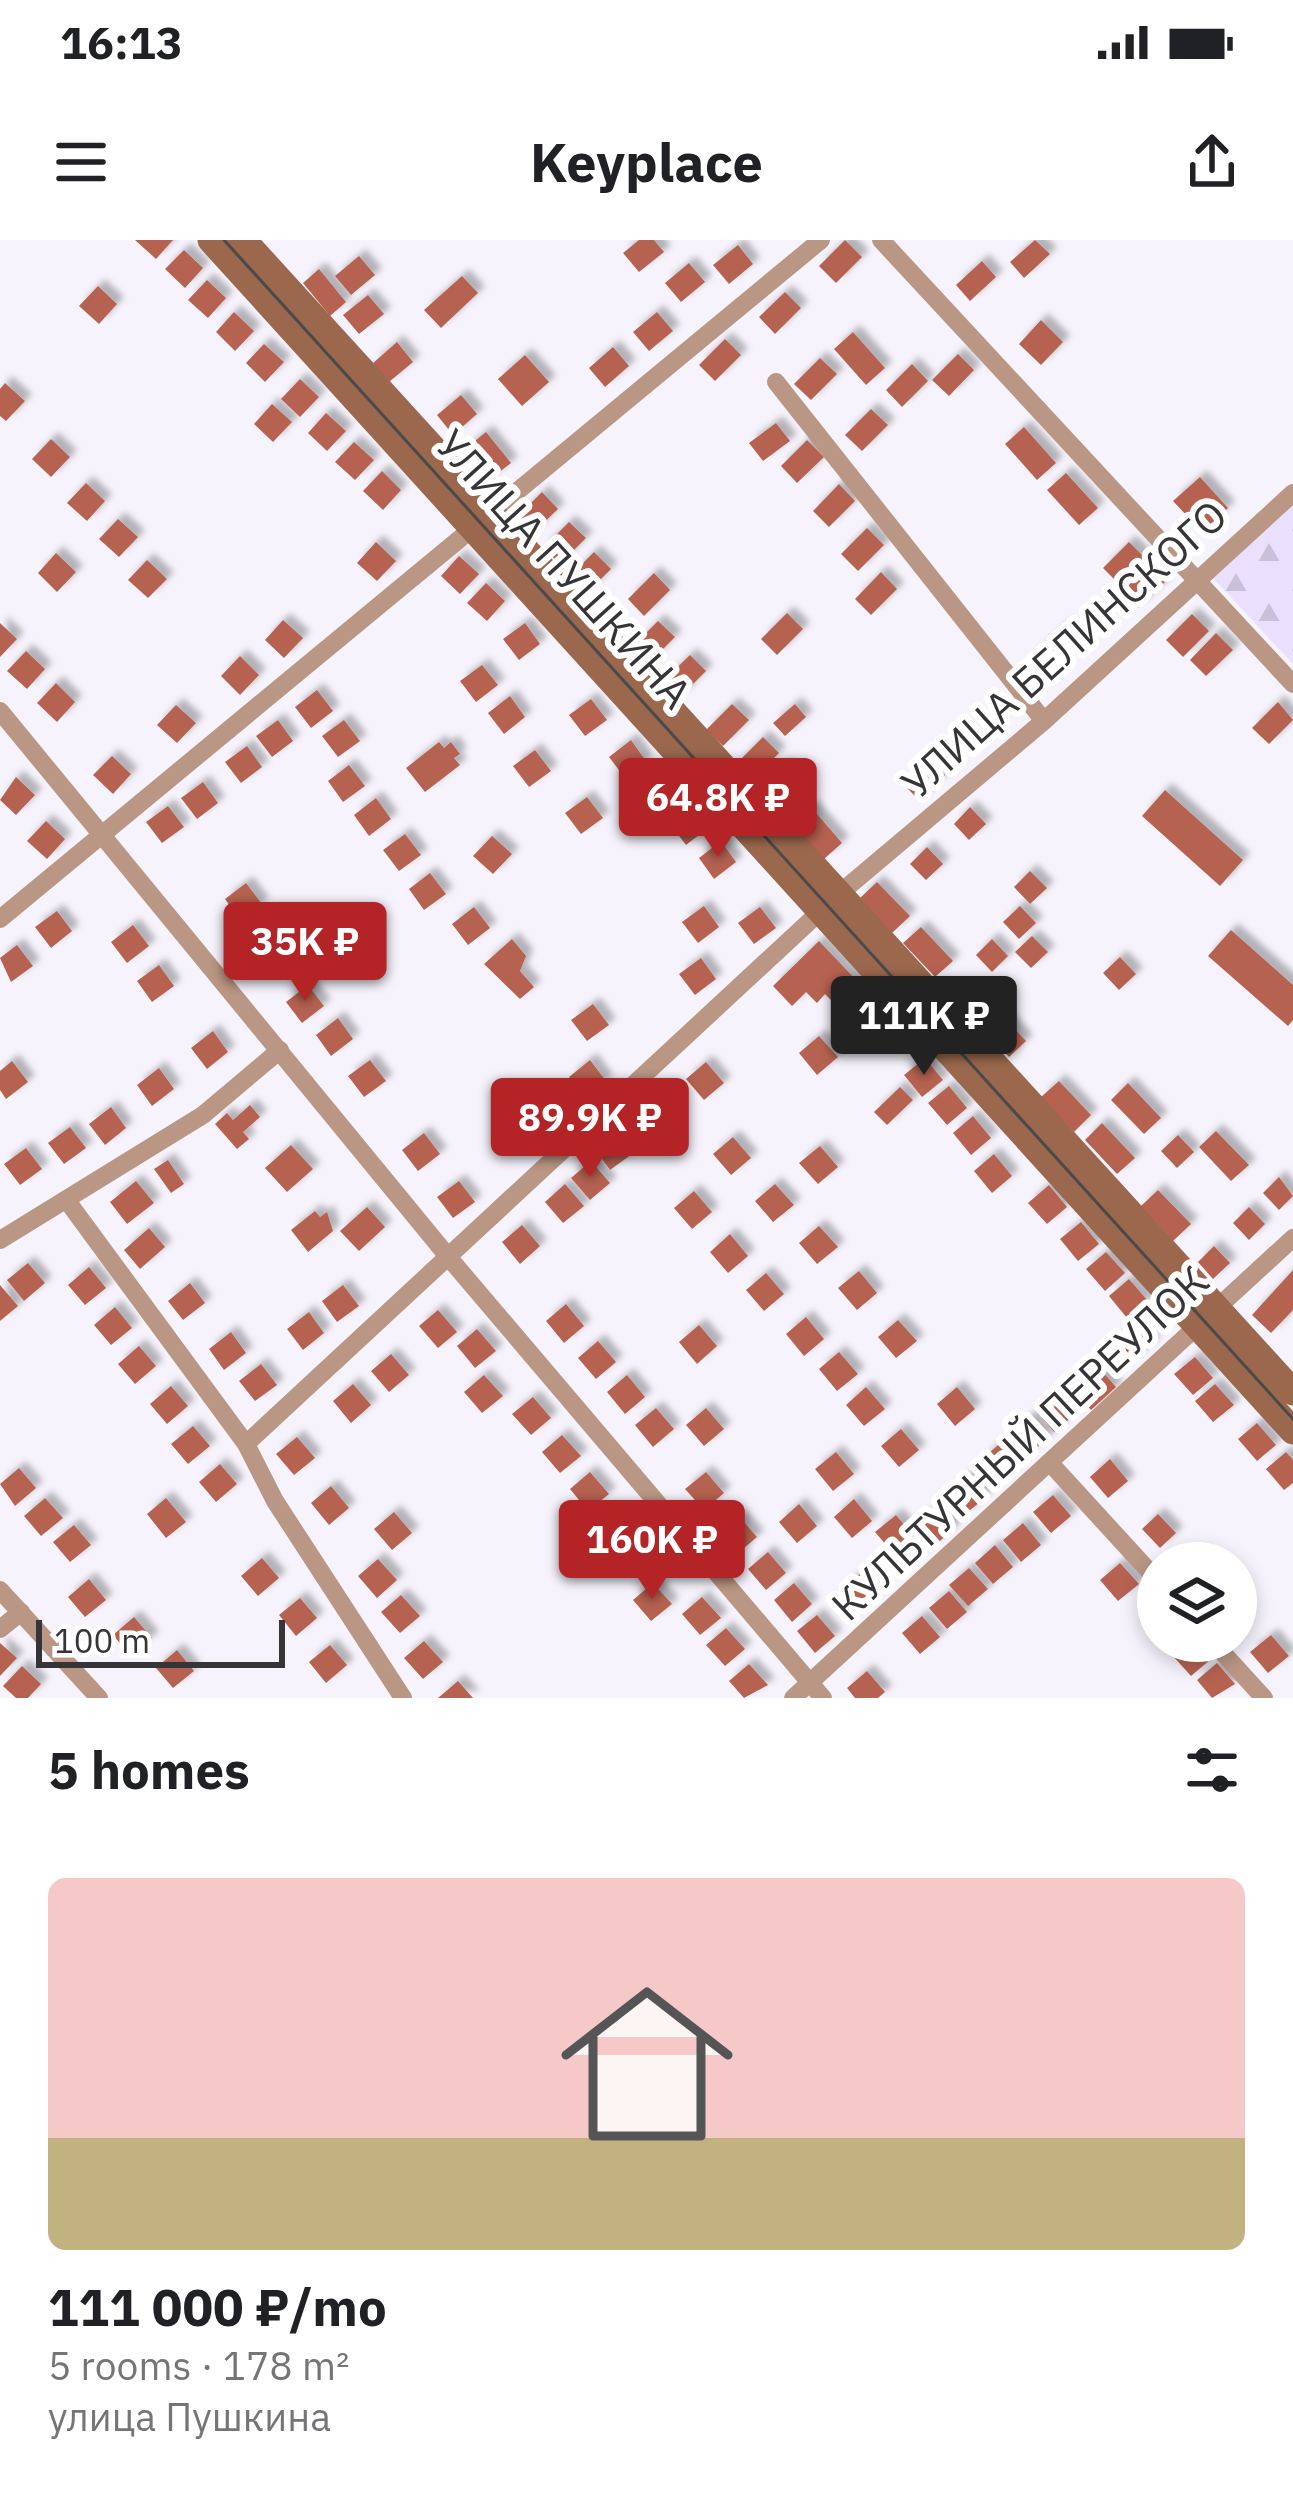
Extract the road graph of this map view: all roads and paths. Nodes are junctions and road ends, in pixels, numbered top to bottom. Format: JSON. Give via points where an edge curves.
{"nodes":[{"id":1,"x":211,"y":240,"type":"edge"},
{"id":2,"x":243,"y":240,"type":"edge"},
{"id":3,"x":821,"y":240,"type":"edge"},
{"id":4,"x":881,"y":240,"type":"edge"},
{"id":5,"x":776,"y":382,"type":"dead end"},
{"id":6,"x":1293,"y":493,"type":"edge"},
{"id":7,"x":478,"y":519,"type":"junction"},
{"id":8,"x":1197,"y":582,"type":"junction"},
{"id":9,"x":1293,"y":684,"type":"edge"},
{"id":10,"x":0,"y":711,"type":"edge"},
{"id":11,"x":1044,"y":721,"type":"junction"},
{"id":12,"x":101,"y":832,"type":"junction"},
{"id":13,"x":830,"y":902,"type":"junction"},
{"id":14,"x":0,"y":919,"type":"edge"},
{"id":15,"x":280,"y":1050,"type":"junction"},
{"id":16,"x":68,"y":1202,"type":"junction"},
{"id":17,"x":1293,"y":1238,"type":"edge"},
{"id":18,"x":0,"y":1240,"type":"edge"},
{"id":19,"x":450,"y":1259,"type":"junction"},
{"id":20,"x":1208,"y":1320,"type":"junction"},
{"id":21,"x":1293,"y":1392,"type":"edge"},
{"id":22,"x":1293,"y":1431,"type":"edge"},
{"id":23,"x":246,"y":1444,"type":"junction"},
{"id":24,"x":1052,"y":1464,"type":"junction"},
{"id":25,"x":1137,"y":1558,"type":"edge"},
{"id":26,"x":0,"y":1590,"type":"edge"},
{"id":27,"x":21,"y":1612,"type":"junction"},
{"id":28,"x":0,"y":1629,"type":"edge"},
{"id":29,"x":1231,"y":1662,"type":"edge"},
{"id":30,"x":817,"y":1691,"type":"edge"},
{"id":31,"x":99,"y":1698,"type":"edge"},
{"id":32,"x":403,"y":1698,"type":"edge"},
{"id":33,"x":793,"y":1698,"type":"edge"},
{"id":34,"x":1264,"y":1698,"type":"edge"}],
"edges":[{"from":1,"to":7,"type":"main road","name":"УЛИЦА ПУШКИНА"},
{"from":2,"to":7,"type":"main road","name":"УЛИЦА ПУШКИНА"},
{"from":3,"to":7,"type":"street"},
{"from":4,"to":8,"type":"street"},
{"from":5,"to":11,"type":"street"},
{"from":6,"to":8,"type":"street","name":"УЛИЦА БЕЛИНСКОГО"},
{"from":7,"to":12,"type":"street"},
{"from":7,"to":13,"type":"main road","name":"УЛИЦА ПУШКИНА"},
{"from":8,"to":9,"type":"street"},
{"from":8,"to":11,"type":"street","name":"УЛИЦА БЕЛИНСКОГО"},
{"from":10,"to":12,"type":"street"},
{"from":11,"to":13,"type":"street","name":"УЛИЦА БЕЛИНСКОГО"},
{"from":12,"to":14,"type":"street"},
{"from":12,"to":15,"type":"street"},
{"from":13,"to":19,"type":"street","name":"УЛИЦА БЕЛИНСКОГО"},
{"from":13,"to":20,"type":"main road","name":"УЛИЦА ПУШКИНА"},
{"from":15,"to":16,"type":"street","via":[[203,1114]]},
{"from":15,"to":19,"type":"street"},
{"from":16,"to":18,"type":"street"},
{"from":16,"to":23,"type":"street"},
{"from":17,"to":20,"type":"street","name":"КУЛЬТУРНЫЙ ПЕРЕУЛОК"},
{"from":19,"to":23,"type":"street","name":"УЛИЦА БЕЛИНСКОГО"},
{"from":19,"to":30,"type":"street"},
{"from":20,"to":21,"type":"main road","name":"УЛИЦА ПУШКИНА"},
{"from":20,"to":22,"type":"main road","name":"УЛИЦА ПУШКИНА"},
{"from":20,"to":24,"type":"street","name":"КУЛЬТУРНЫЙ ПЕРЕУЛОК"},
{"from":23,"to":32,"type":"street"},
{"from":24,"to":25,"type":"street"},
{"from":24,"to":30,"type":"street","name":"КУЛЬТУРНЫЙ ПЕРЕУЛОК"},
{"from":26,"to":27,"type":"street"},
{"from":27,"to":28,"type":"street"},
{"from":27,"to":31,"type":"street"},
{"from":29,"to":34,"type":"street"},
{"from":30,"to":33,"type":"street","name":"КУЛЬТУРНЫЙ ПЕРЕУЛОК"}]}
